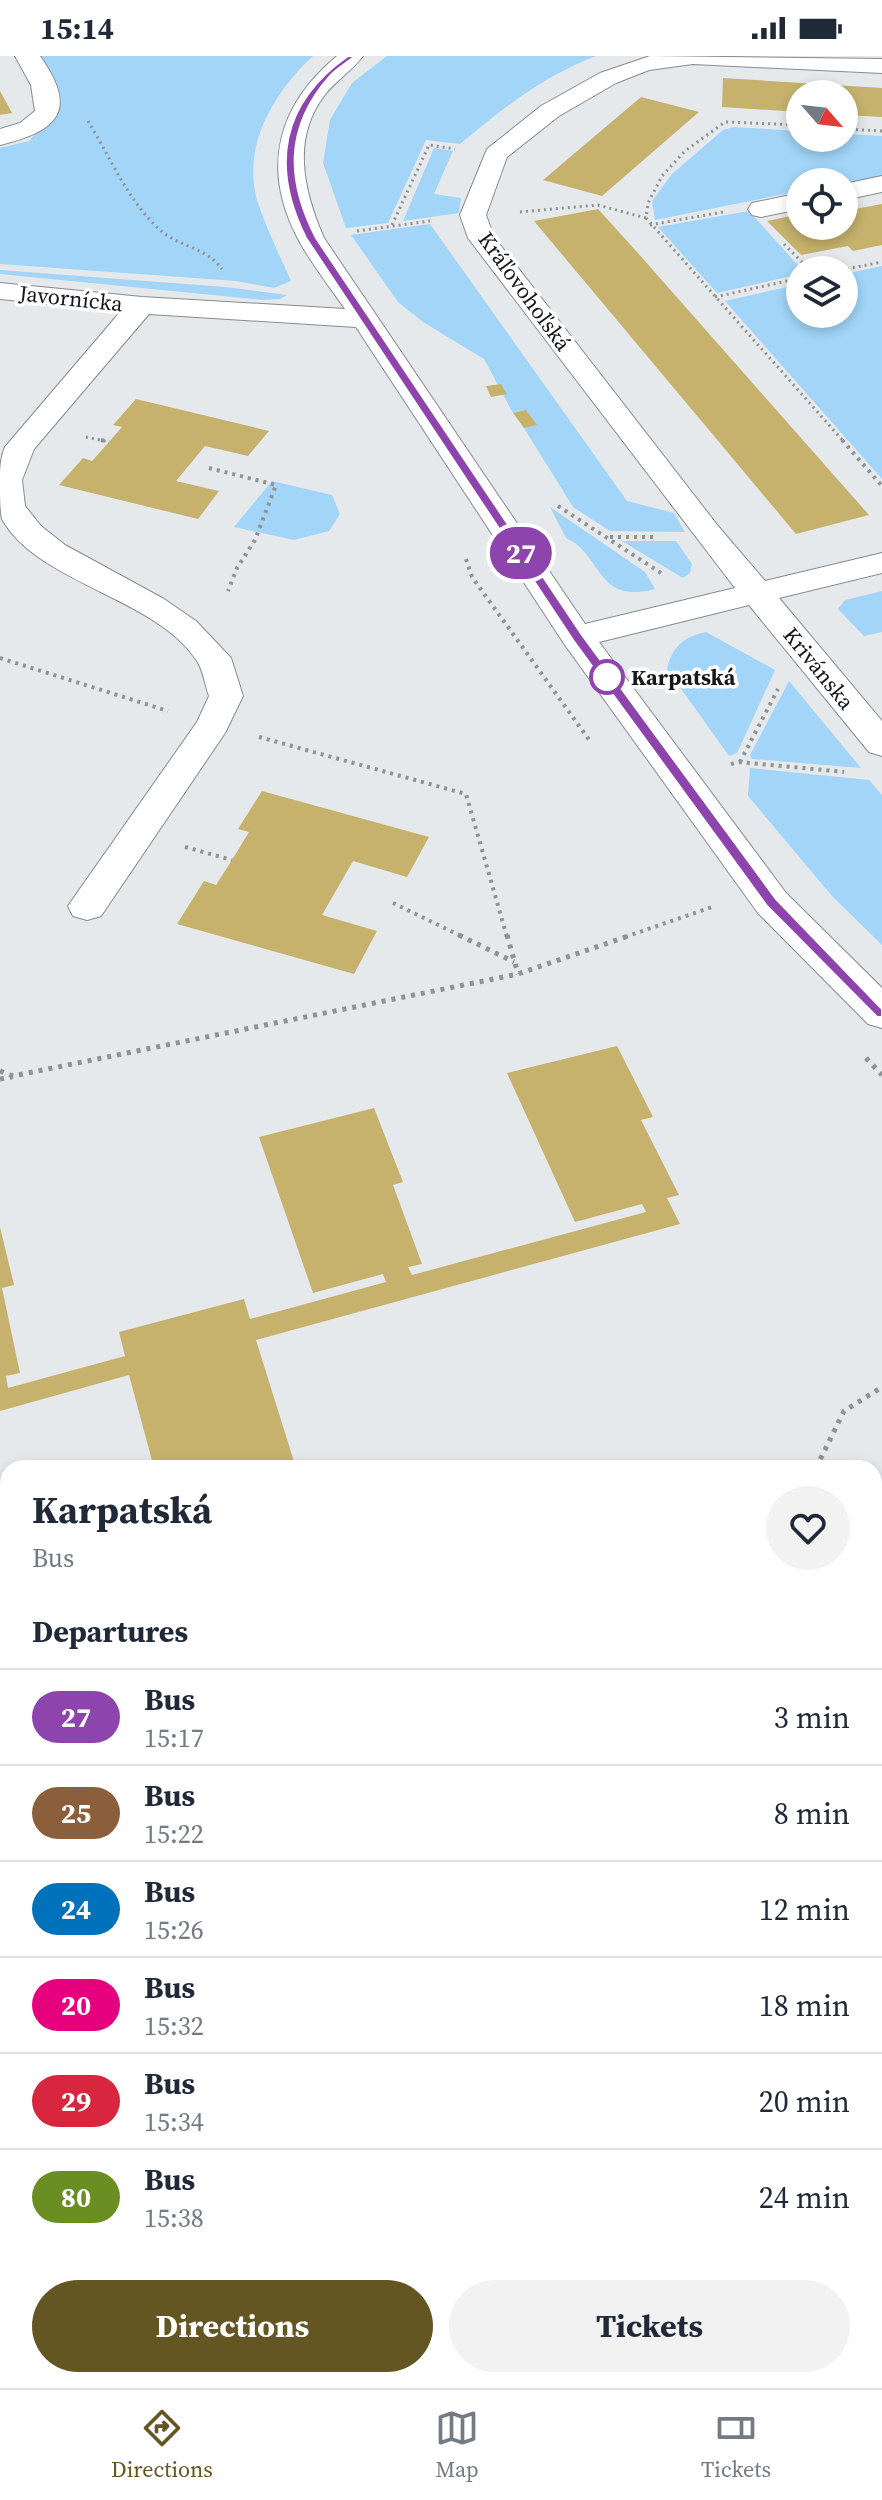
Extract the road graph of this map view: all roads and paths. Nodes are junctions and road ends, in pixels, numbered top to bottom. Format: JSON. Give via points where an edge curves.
{"nodes":[{"id":1,"x":27,"y":56,"type":"edge"},
{"id":2,"x":351,"y":56,"type":"edge"},
{"id":3,"x":882,"y":66,"type":"edge"},
{"id":4,"x":83,"y":113,"type":"dead end"},
{"id":5,"x":786,"y":124,"type":"edge"},
{"id":6,"x":858,"y":130,"type":"edge"},
{"id":7,"x":882,"y":131,"type":"edge"},
{"id":8,"x":0,"y":137,"type":"edge"},
{"id":9,"x":496,"y":154,"type":"junction"},
{"id":10,"x":882,"y":184,"type":"edge"},
{"id":11,"x":858,"y":189,"type":"edge"},
{"id":12,"x":786,"y":204,"type":"edge"},
{"id":13,"x":761,"y":209,"type":"dead end"},
{"id":14,"x":514,"y":212,"type":"dead end"},
{"id":15,"x":725,"y":212,"type":"dead end"},
{"id":16,"x":646,"y":218,"type":"junction"},
{"id":17,"x":433,"y":220,"type":"dead end"},
{"id":18,"x":649,"y":225,"type":"junction"},
{"id":19,"x":392,"y":226,"type":"junction"},
{"id":20,"x":353,"y":231,"type":"dead end"},
{"id":21,"x":882,"y":262,"type":"edge"},
{"id":22,"x":858,"y":267,"type":"edge"},
{"id":23,"x":223,"y":271,"type":"dead end"},
{"id":24,"x":786,"y":281,"type":"edge"},
{"id":25,"x":0,"y":291,"type":"edge"},
{"id":26,"x":714,"y":298,"type":"junction"},
{"id":27,"x":142,"y":305,"type":"junction"},
{"id":28,"x":364,"y":319,"type":"junction"},
{"id":29,"x":84,"y":436,"type":"dead end"},
{"id":30,"x":109,"y":442,"type":"dead end"},
{"id":31,"x":209,"y":468,"type":"dead end"},
{"id":32,"x":882,"y":486,"type":"edge"},
{"id":33,"x":558,"y":506,"type":"dead end"},
{"id":34,"x":607,"y":537,"type":"junction"},
{"id":35,"x":670,"y":537,"type":"dead end"},
{"id":36,"x":462,"y":549,"type":"dead end"},
{"id":37,"x":882,"y":563,"type":"edge"},
{"id":38,"x":668,"y":578,"type":"dead end"},
{"id":39,"x":228,"y":591,"type":"dead end"},
{"id":40,"x":756,"y":592,"type":"junction"},
{"id":41,"x":577,"y":637,"type":"junction"},
{"id":42,"x":0,"y":658,"type":"edge"},
{"id":43,"x":781,"y":684,"type":"dead end"},
{"id":44,"x":171,"y":712,"type":"dead end"},
{"id":45,"x":213,"y":725,"type":"junction"},
{"id":46,"x":592,"y":743,"type":"dead end"},
{"id":47,"x":882,"y":744,"type":"edge"},
{"id":48,"x":858,"y":773,"type":"dead end"},
{"id":49,"x":196,"y":850,"type":"dead end"},
{"id":50,"x":232,"y":860,"type":"dead end"},
{"id":51,"x":393,"y":903,"type":"dead end"},
{"id":52,"x":721,"y":904,"type":"dead end"},
{"id":53,"x":87,"y":906,"type":"dead end"},
{"id":54,"x":515,"y":963,"type":"junction"},
{"id":55,"x":518,"y":974,"type":"junction"},
{"id":56,"x":882,"y":1013,"type":"edge"},
{"id":57,"x":0,"y":1071,"type":"edge"},
{"id":58,"x":13,"y":1076,"type":"junction"},
{"id":59,"x":0,"y":1079,"type":"edge"},
{"id":60,"x":882,"y":1387,"type":"edge"},
{"id":61,"x":820,"y":1460,"type":"edge"}],
"edges":[{"from":1,"to":8,"type":"street","via":[[37,67],[50,103],[47,114],[37,124]]},
{"from":2,"to":28,"type":"street","via":[[309,96],[296,121],[289,154],[296,210]]},
{"from":3,"to":9,"type":"street","via":[[693,57],[644,64],[550,111]]},
{"from":4,"to":23,"type":"path","via":[[161,232],[217,258]]},
{"from":5,"to":16,"type":"path","via":[[725,122],[664,173],[645,201]]},
{"from":6,"to":7,"type":"path"},
{"from":9,"to":19,"type":"path","via":[[429,145]]},
{"from":9,"to":40,"type":"street","name":"Kráľovohoľská","via":[[473,215],[481,238]]},
{"from":10,"to":11,"type":"street"},
{"from":12,"to":13,"type":"street"},
{"from":14,"to":16,"type":"path","via":[[598,205]]},
{"from":15,"to":18,"type":"path"},
{"from":16,"to":18,"type":"path"},
{"from":17,"to":19,"type":"path"},
{"from":18,"to":26,"type":"path"},
{"from":19,"to":20,"type":"path"},
{"from":21,"to":22,"type":"path"},
{"from":24,"to":26,"type":"path"},
{"from":25,"to":27,"type":"street","name":"Javornícka"},
{"from":26,"to":32,"type":"path"},
{"from":27,"to":28,"type":"street"},
{"from":27,"to":45,"type":"street","via":[[20,447],[6,480],[9,507],[54,552],[152,606],[214,658],[226,696]]},
{"from":28,"to":41,"type":"street"},
{"from":29,"to":30,"type":"path"},
{"from":31,"to":39,"type":"path","via":[[276,485]]},
{"from":33,"to":34,"type":"path"},
{"from":34,"to":35,"type":"path"},
{"from":34,"to":38,"type":"path"},
{"from":36,"to":46,"type":"path","via":[[472,577]]},
{"from":37,"to":40,"type":"street"},
{"from":40,"to":41,"type":"street"},
{"from":40,"to":47,"type":"street","name":"Krivánska"},
{"from":41,"to":56,"type":"street","via":[[772,903]]},
{"from":42,"to":44,"type":"path"},
{"from":43,"to":48,"type":"path","via":[[740,762]]},
{"from":45,"to":53,"type":"street"},
{"from":45,"to":54,"type":"path","via":[[466,794]]},
{"from":49,"to":50,"type":"path"},
{"from":51,"to":54,"type":"path"},
{"from":52,"to":55,"type":"path"},
{"from":54,"to":55,"type":"path"},
{"from":55,"to":58,"type":"path"},
{"from":57,"to":58,"type":"path"},
{"from":58,"to":59,"type":"path"},
{"from":60,"to":61,"type":"path","via":[[844,1411]]}]}
